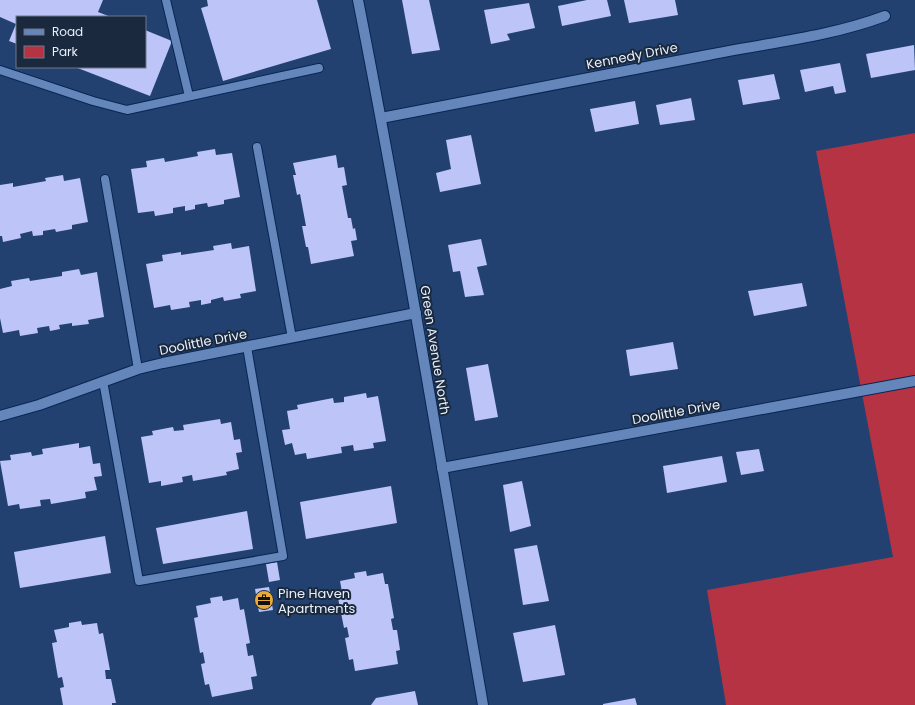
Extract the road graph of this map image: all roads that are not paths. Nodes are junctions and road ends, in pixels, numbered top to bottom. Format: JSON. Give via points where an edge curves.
{"nodes":[{"id":1,"x":166,"y":0,"type":"edge"},
{"id":2,"x":358,"y":0,"type":"edge"},
{"id":3,"x":885,"y":16,"type":"dead end"},
{"id":4,"x":319,"y":68,"type":"dead end"},
{"id":5,"x":0,"y":70,"type":"edge"},
{"id":6,"x":189,"y":96,"type":"junction"},
{"id":7,"x":382,"y":118,"type":"junction"},
{"id":8,"x":257,"y":147,"type":"dead end"},
{"id":9,"x":105,"y":178,"type":"dead end"},
{"id":10,"x":416,"y":313,"type":"junction"},
{"id":11,"x":292,"y":338,"type":"junction"},
{"id":12,"x":247,"y":347,"type":"junction"},
{"id":13,"x":138,"y":369,"type":"junction"},
{"id":14,"x":103,"y":381,"type":"junction"},
{"id":15,"x":915,"y":381,"type":"edge"},
{"id":16,"x":0,"y":416,"type":"edge"},
{"id":17,"x":442,"y":468,"type":"junction"},
{"id":18,"x":483,"y":705,"type":"edge"}],
"edges":[{"from":1,"to":6,"type":"lane"},
{"from":2,"to":7,"type":"street","name":"Green Avenue North"},
{"from":3,"to":7,"type":"street","name":"Kennedy Drive","via":[[829,33]]},
{"from":4,"to":6,"type":"lane"},
{"from":5,"to":6,"type":"lane","via":[[128,110]]},
{"from":7,"to":10,"type":"street","name":"Green Avenue North"},
{"from":8,"to":11,"type":"lane"},
{"from":9,"to":13,"type":"lane"},
{"from":10,"to":11,"type":"street","name":"Doolittle Drive"},
{"from":10,"to":17,"type":"street","name":"Green Avenue North"},
{"from":11,"to":12,"type":"street","name":"Doolittle Drive"},
{"from":12,"to":13,"type":"street","name":"Doolittle Drive"},
{"from":12,"to":14,"type":"lane","via":[[283,556],[139,581]]},
{"from":13,"to":14,"type":"street","name":"Doolittle Drive"},
{"from":14,"to":16,"type":"street","name":"Doolittle Drive","via":[[39,405]]},
{"from":15,"to":17,"type":"street","name":"Doolittle Drive"},
{"from":17,"to":18,"type":"street","name":"Green Avenue North"}]}
